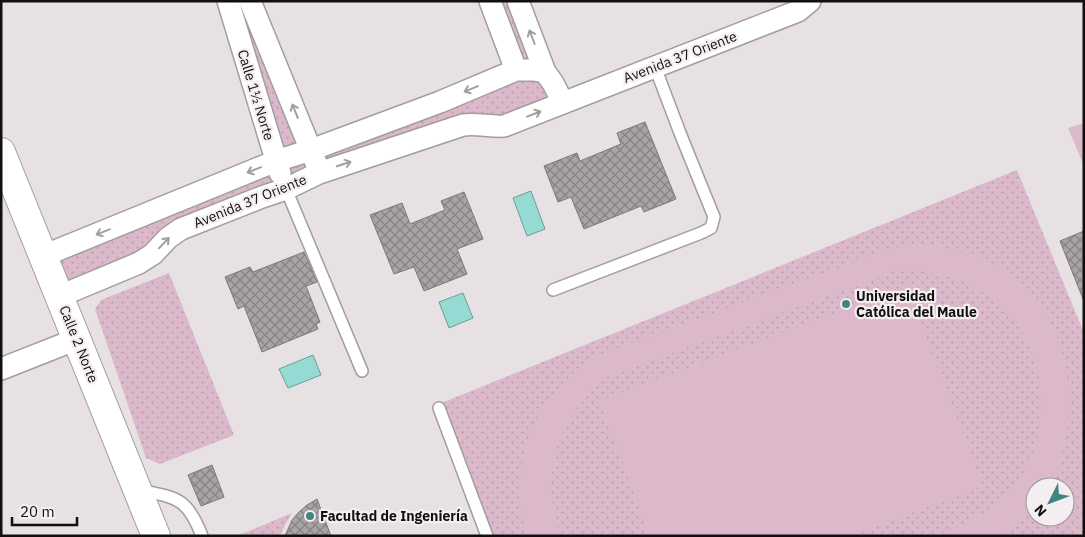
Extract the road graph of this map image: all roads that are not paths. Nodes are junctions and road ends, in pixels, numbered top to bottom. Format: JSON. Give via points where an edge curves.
{"nodes":[{"id":1,"x":228,"y":1,"type":"edge"},
{"id":2,"x":250,"y":1,"type":"edge"},
{"id":3,"x":490,"y":1,"type":"edge"},
{"id":4,"x":518,"y":1,"type":"edge"},
{"id":5,"x":804,"y":6,"type":"edge"},
{"id":6,"x":655,"y":67,"type":"junction"},
{"id":7,"x":516,"y":70,"type":"junction"},
{"id":8,"x":545,"y":72,"type":"junction"},
{"id":9,"x":440,"y":102,"type":"junction"},
{"id":10,"x":563,"y":103,"type":"junction"},
{"id":11,"x":453,"y":128,"type":"junction"},
{"id":12,"x":311,"y":150,"type":"junction"},
{"id":13,"x":1,"y":152,"type":"edge"},
{"id":14,"x":276,"y":160,"type":"junction"},
{"id":15,"x":319,"y":173,"type":"junction"},
{"id":16,"x":286,"y":189,"type":"junction"},
{"id":17,"x":43,"y":256,"type":"junction"},
{"id":18,"x":553,"y":290,"type":"dead end"},
{"id":19,"x":60,"y":296,"type":"junction"},
{"id":20,"x":77,"y":339,"type":"junction"},
{"id":21,"x":1,"y":369,"type":"edge"},
{"id":22,"x":362,"y":371,"type":"dead end"},
{"id":23,"x":439,"y":408,"type":"dead end"},
{"id":24,"x":138,"y":489,"type":"junction"},
{"id":25,"x":156,"y":536,"type":"edge"},
{"id":26,"x":202,"y":536,"type":"edge"},
{"id":27,"x":488,"y":536,"type":"edge"}],
"edges":[{"from":1,"to":14,"type":"street","name":"Calle 1½ Norte"},
{"from":12,"to":2,"type":"street","name":"Calle 1½ Norte","one_way":true},
{"from":3,"to":7,"type":"street"},
{"from":8,"to":4,"type":"street","one_way":true},
{"from":5,"to":6,"type":"street","name":"Avenida 37 Oriente"},
{"from":6,"to":10,"type":"street","name":"Avenida 37 Oriente"},
{"from":6,"to":18,"type":"lane","via":[[714,217],[711,228]]},
{"from":7,"to":8,"type":"street","name":"Avenida 37 Oriente"},
{"from":7,"to":9,"type":"street","name":"Avenida 37 Oriente","one_way":true},
{"from":8,"to":10,"type":"street"},
{"from":9,"to":11,"type":"street"},
{"from":9,"to":12,"type":"street","name":"Avenida 37 Oriente"},
{"from":11,"to":10,"type":"street","name":"Avenida 37 Oriente","one_way":true,"via":[[471,124],[504,126]]},
{"from":15,"to":11,"type":"street","name":"Avenida 37 Oriente","one_way":true},
{"from":12,"to":14,"type":"street","name":"Avenida 37 Oriente"},
{"from":12,"to":15,"type":"street","name":"Calle 1½ Norte"},
{"from":13,"to":17,"type":"main road","name":"Calle 2 Norte"},
{"from":14,"to":16,"type":"street","name":"Calle 1½ Norte"},
{"from":14,"to":17,"type":"street","name":"Avenida 37 Oriente","one_way":true},
{"from":15,"to":16,"type":"street","name":"Avenida 37 Oriente"},
{"from":19,"to":16,"type":"street","name":"Avenida 37 Oriente","one_way":true,"via":[[139,263],[181,229]]},
{"from":16,"to":22,"type":"lane"},
{"from":17,"to":19,"type":"main road","name":"Calle 2 Norte"},
{"from":19,"to":20,"type":"main road","name":"Calle 2 Norte"},
{"from":20,"to":21,"type":"street"},
{"from":20,"to":24,"type":"main road","name":"Calle 2 Norte"},
{"from":23,"to":27,"type":"lane"},
{"from":24,"to":25,"type":"main road","name":"Calle 2 Norte"},
{"from":24,"to":26,"type":"lane","via":[[172,497],[184,504]]}]}
